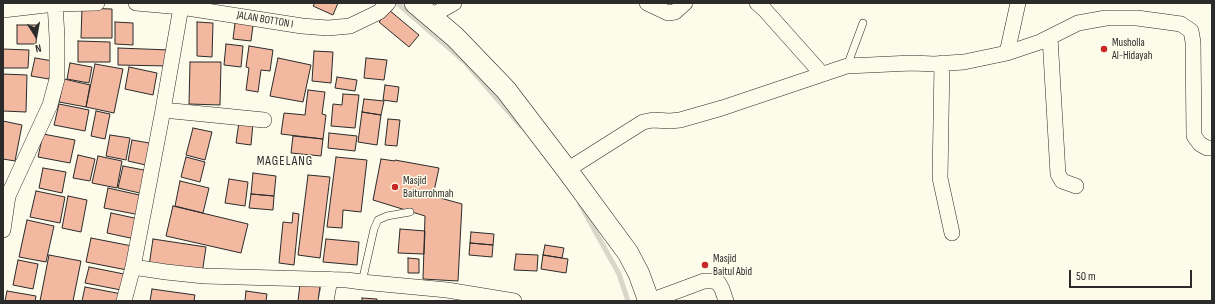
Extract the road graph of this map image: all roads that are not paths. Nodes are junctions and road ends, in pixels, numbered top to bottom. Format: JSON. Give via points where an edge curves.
{"nodes":[{"id":1,"x":98,"y":3,"type":"edge"},
{"id":2,"x":136,"y":3,"type":"edge"},
{"id":3,"x":415,"y":3,"type":"edge"},
{"id":4,"x":454,"y":3,"type":"edge"},
{"id":5,"x":648,"y":3,"type":"edge"},
{"id":6,"x":685,"y":3,"type":"edge"},
{"id":7,"x":757,"y":3,"type":"edge"},
{"id":8,"x":1018,"y":3,"type":"edge"},
{"id":9,"x":55,"y":4,"type":"edge"},
{"id":10,"x":387,"y":4,"type":"edge"},
{"id":11,"x":181,"y":6,"type":"junction"},
{"id":12,"x":3,"y":10,"type":"edge"},
{"id":13,"x":431,"y":16,"type":"junction"},
{"id":14,"x":863,"y":23,"type":"dead end"},
{"id":15,"x":1050,"y":37,"type":"junction"},
{"id":16,"x":1007,"y":53,"type":"junction"},
{"id":17,"x":942,"y":63,"type":"junction"},
{"id":18,"x":847,"y":66,"type":"junction"},
{"id":19,"x":822,"y":74,"type":"junction"},
{"id":20,"x":163,"y":110,"type":"junction"},
{"id":21,"x":264,"y":120,"type":"dead end"},
{"id":22,"x":1212,"y":148,"type":"edge"},
{"id":23,"x":568,"y":170,"type":"junction"},
{"id":24,"x":1076,"y":186,"type":"dead end"},
{"id":25,"x":410,"y":212,"type":"dead end"},
{"id":26,"x":3,"y":230,"type":"edge"},
{"id":27,"x":952,"y":233,"type":"dead end"},
{"id":28,"x":133,"y":267,"type":"junction"},
{"id":29,"x":330,"y":278,"type":"junction"},
{"id":30,"x":362,"y":282,"type":"junction"},
{"id":31,"x":446,"y":295,"type":"edge"},
{"id":32,"x":124,"y":301,"type":"edge"},
{"id":33,"x":326,"y":301,"type":"edge"},
{"id":34,"x":514,"y":301,"type":"edge"},
{"id":35,"x":649,"y":301,"type":"edge"},
{"id":36,"x":726,"y":301,"type":"edge"}],
"edges":[{"from":1,"to":9,"type":"street"},
{"from":2,"to":11,"type":"street","name":"JALAN BOTTON I"},
{"from":3,"to":13,"type":"main road"},
{"from":4,"to":13,"type":"street"},
{"from":5,"to":6,"type":"street","via":[[668,13],[675,12]]},
{"from":7,"to":19,"type":"street"},
{"from":8,"to":16,"type":"street"},
{"from":9,"to":12,"type":"street"},
{"from":9,"to":26,"type":"street","via":[[57,79],[50,105],[8,196]]},
{"from":10,"to":11,"type":"street","name":"JALAN BOTTON I","via":[[379,12],[350,26],[328,28]]},
{"from":11,"to":20,"type":"street"},
{"from":13,"to":23,"type":"main road","via":[[506,90]]},
{"from":14,"to":18,"type":"lane"},
{"from":15,"to":16,"type":"street"},
{"from":15,"to":22,"type":"street","via":[[1078,23],[1106,18],[1137,18],[1181,24],[1191,31],[1193,42],[1194,136],[1200,144]]},
{"from":15,"to":24,"type":"street","via":[[1058,174],[1062,181]]},
{"from":16,"to":17,"type":"street","via":[[964,62]]},
{"from":17,"to":18,"type":"street"},
{"from":17,"to":27,"type":"street","via":[[940,178]]},
{"from":18,"to":19,"type":"street"},
{"from":19,"to":23,"type":"street","via":[[680,120],[643,122]]},
{"from":20,"to":21,"type":"street"},
{"from":20,"to":28,"type":"street"},
{"from":23,"to":35,"type":"main road","via":[[628,253]]},
{"from":25,"to":30,"type":"lane","via":[[378,220]]},
{"from":28,"to":29,"type":"street","via":[[204,276]]},
{"from":28,"to":32,"type":"street"},
{"from":29,"to":30,"type":"street"},
{"from":29,"to":33,"type":"street"},
{"from":30,"to":31,"type":"street"},
{"from":31,"to":34,"type":"street"},
{"from":35,"to":36,"type":"street","via":[[704,281],[712,281],[718,282]]}]}
